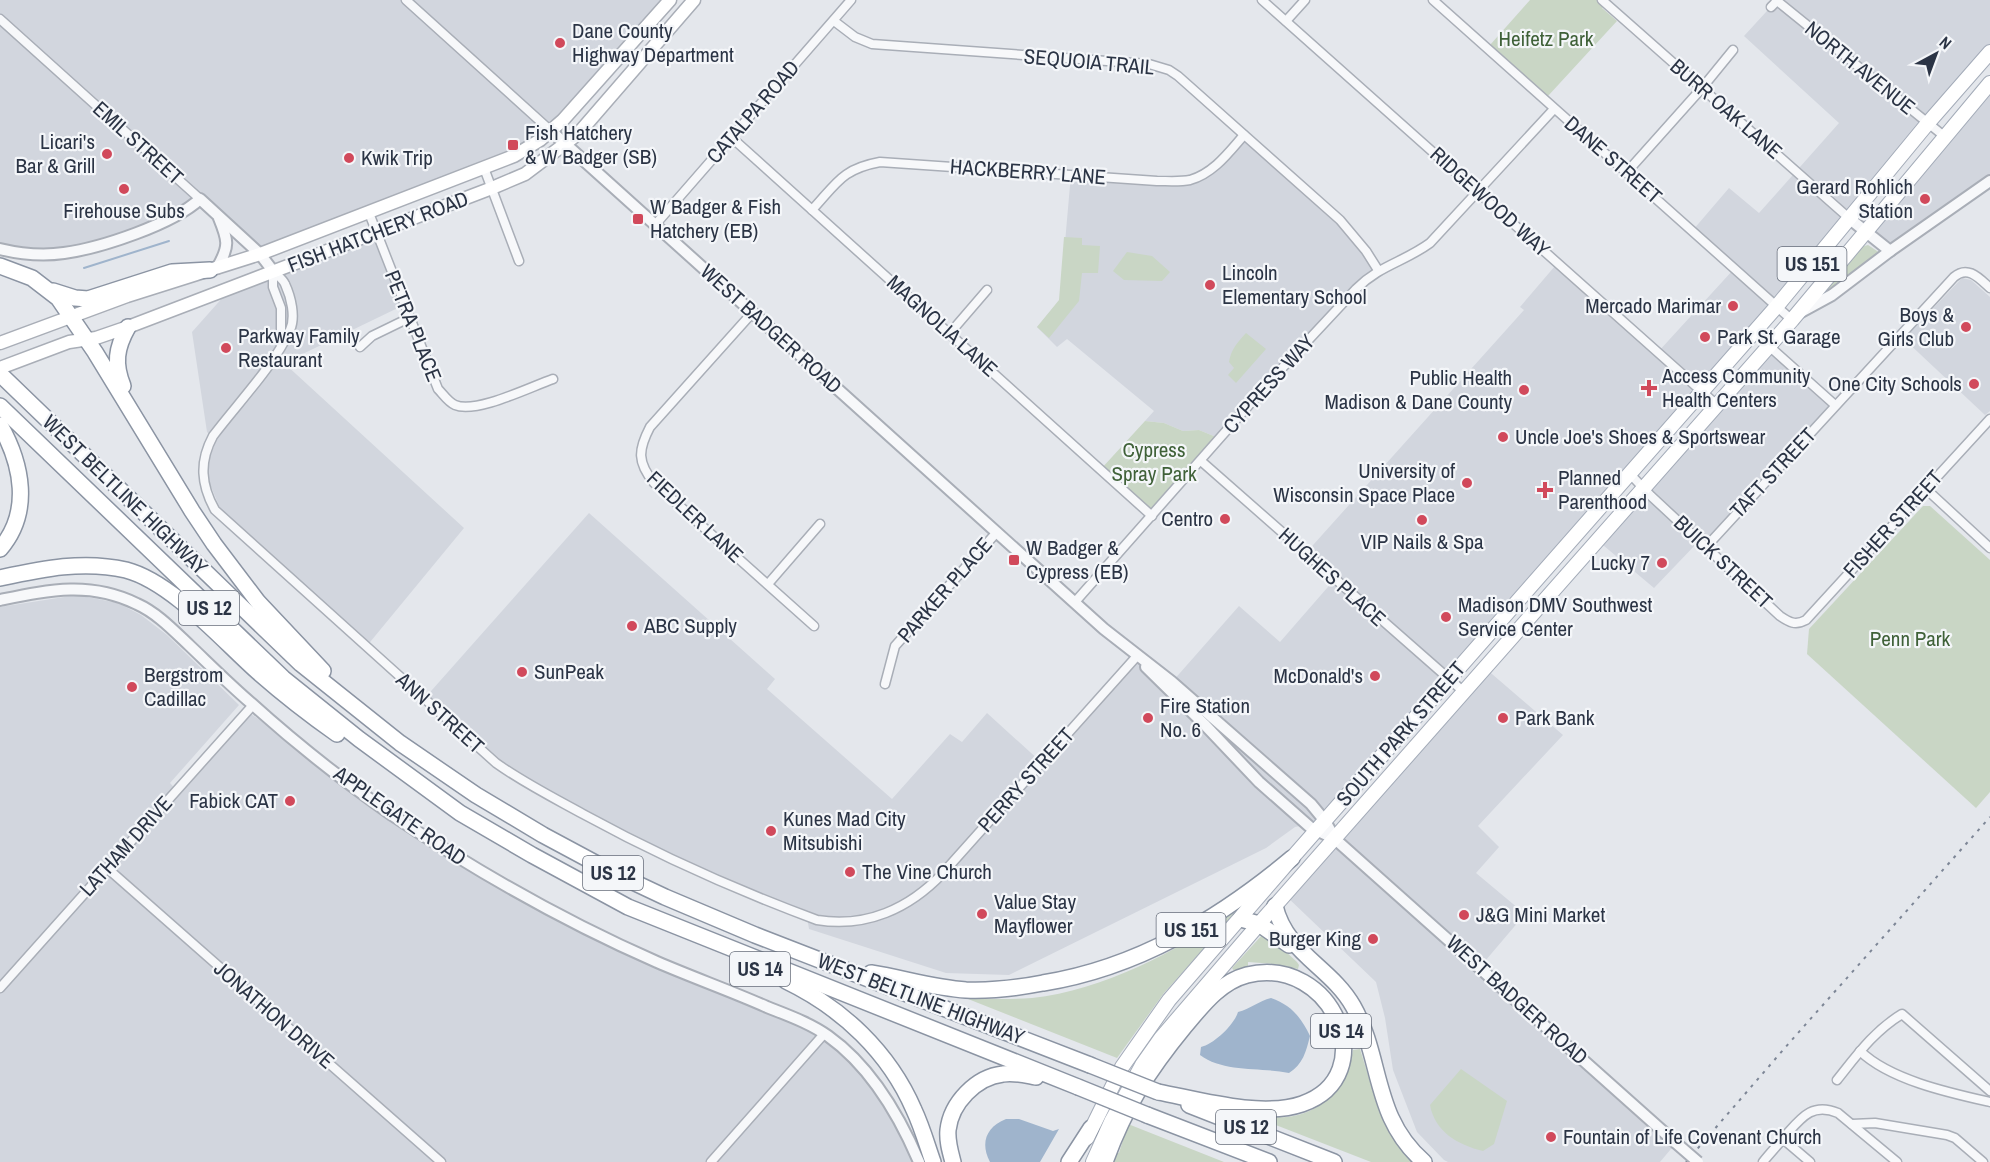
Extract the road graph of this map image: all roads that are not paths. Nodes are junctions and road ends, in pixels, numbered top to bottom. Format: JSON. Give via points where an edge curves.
{"nodes":[{"id":1,"x":406,"y":0,"type":"edge"},
{"id":2,"x":670,"y":0,"type":"edge"},
{"id":3,"x":694,"y":0,"type":"edge"},
{"id":4,"x":851,"y":0,"type":"edge"},
{"id":5,"x":1262,"y":0,"type":"edge"},
{"id":6,"x":1305,"y":0,"type":"edge"},
{"id":7,"x":1433,"y":0,"type":"edge"},
{"id":8,"x":1602,"y":0,"type":"edge"},
{"id":9,"x":1775,"y":3,"type":"edge"},
{"id":10,"x":0,"y":19,"type":"edge"},
{"id":11,"x":834,"y":21,"type":"junction"},
{"id":12,"x":1286,"y":21,"type":"junction"},
{"id":13,"x":1733,"y":50,"type":"dead end"},
{"id":14,"x":1990,"y":52,"type":"edge"},
{"id":15,"x":1990,"y":83,"type":"edge"},
{"id":16,"x":1702,"y":88,"type":"junction"},
{"id":17,"x":1554,"y":109,"type":"junction"},
{"id":18,"x":1928,"y":123,"type":"junction"},
{"id":19,"x":551,"y":131,"type":"junction"},
{"id":20,"x":1244,"y":135,"type":"junction"},
{"id":21,"x":1944,"y":136,"type":"junction"},
{"id":22,"x":731,"y":137,"type":"junction"},
{"id":23,"x":566,"y":144,"type":"junction"},
{"id":24,"x":484,"y":168,"type":"junction"},
{"id":25,"x":1627,"y":172,"type":"junction"},
{"id":26,"x":1990,"y":181,"type":"edge"},
{"id":27,"x":492,"y":188,"type":"junction"},
{"id":28,"x":1478,"y":192,"type":"junction"},
{"id":29,"x":200,"y":199,"type":"junction"},
{"id":30,"x":812,"y":210,"type":"junction"},
{"id":31,"x":369,"y":213,"type":"junction"},
{"id":32,"x":217,"y":215,"type":"junction"},
{"id":33,"x":1850,"y":219,"type":"junction"},
{"id":34,"x":655,"y":225,"type":"junction"},
{"id":35,"x":1865,"y":231,"type":"junction"},
{"id":36,"x":376,"y":232,"type":"junction"},
{"id":37,"x":0,"y":249,"type":"edge"},
{"id":38,"x":1890,"y":251,"type":"junction"},
{"id":39,"x":260,"y":254,"type":"junction"},
{"id":40,"x":519,"y":261,"type":"dead end"},
{"id":41,"x":0,"y":266,"type":"edge"},
{"id":42,"x":213,"y":269,"type":"junction"},
{"id":43,"x":1378,"y":270,"type":"junction"},
{"id":44,"x":273,"y":271,"type":"junction"},
{"id":45,"x":42,"y":284,"type":"junction"},
{"id":46,"x":1990,"y":288,"type":"edge"},
{"id":47,"x":987,"y":290,"type":"dead end"},
{"id":48,"x":1777,"y":306,"type":"junction"},
{"id":49,"x":753,"y":312,"type":"junction"},
{"id":50,"x":71,"y":317,"type":"junction"},
{"id":51,"x":1794,"y":317,"type":"junction"},
{"id":52,"x":409,"y":318,"type":"junction"},
{"id":53,"x":128,"y":327,"type":"junction"},
{"id":54,"x":950,"y":333,"type":"junction"},
{"id":55,"x":86,"y":339,"type":"junction"},
{"id":56,"x":0,"y":343,"type":"edge"},
{"id":57,"x":1769,"y":346,"type":"junction"},
{"id":58,"x":360,"y":347,"type":"dead end"},
{"id":59,"x":0,"y":368,"type":"edge"},
{"id":60,"x":0,"y":374,"type":"edge"},
{"id":61,"x":553,"y":380,"type":"dead end"},
{"id":62,"x":1702,"y":392,"type":"junction"},
{"id":63,"x":1717,"y":405,"type":"junction"},
{"id":64,"x":1835,"y":405,"type":"junction"},
{"id":65,"x":0,"y":406,"type":"edge"},
{"id":66,"x":1990,"y":418,"type":"edge"},
{"id":67,"x":0,"y":425,"type":"edge"},
{"id":68,"x":160,"y":458,"type":"junction"},
{"id":69,"x":1201,"y":461,"type":"junction"},
{"id":70,"x":1630,"y":474,"type":"junction"},
{"id":71,"x":1644,"y":487,"type":"junction"},
{"id":72,"x":1925,"y":488,"type":"junction"},
{"id":73,"x":1152,"y":516,"type":"junction"},
{"id":74,"x":820,"y":524,"type":"dead end"},
{"id":75,"x":997,"y":532,"type":"junction"},
{"id":76,"x":1706,"y":547,"type":"junction"},
{"id":77,"x":1990,"y":548,"type":"edge"},
{"id":78,"x":0,"y":549,"type":"edge"},
{"id":79,"x":0,"y":578,"type":"edge"},
{"id":80,"x":768,"y":584,"type":"junction"},
{"id":81,"x":0,"y":600,"type":"edge"},
{"id":82,"x":1075,"y":602,"type":"junction"},
{"id":83,"x":1792,"y":623,"type":"joint"},
{"id":84,"x":814,"y":626,"type":"dead end"},
{"id":85,"x":1137,"y":656,"type":"junction"},
{"id":86,"x":1449,"y":679,"type":"junction"},
{"id":87,"x":885,"y":684,"type":"dead end"},
{"id":88,"x":1464,"y":692,"type":"junction"},
{"id":89,"x":253,"y":705,"type":"junction"},
{"id":90,"x":400,"y":743,"type":"junction"},
{"id":91,"x":431,"y":794,"type":"junction"},
{"id":92,"x":1320,"y":826,"type":"junction"},
{"id":93,"x":1335,"y":839,"type":"junction"},
{"id":94,"x":1292,"y":858,"type":"junction"},
{"id":95,"x":107,"y":868,"type":"junction"},
{"id":96,"x":1275,"y":906,"type":"junction"},
{"id":97,"x":628,"y":907,"type":"junction"},
{"id":98,"x":879,"y":915,"type":"joint"},
{"id":99,"x":1241,"y":919,"type":"junction"},
{"id":100,"x":1259,"y":924,"type":"junction"},
{"id":101,"x":1304,"y":955,"type":"junction"},
{"id":102,"x":844,"y":969,"type":"junction"},
{"id":103,"x":0,"y":988,"type":"edge"},
{"id":104,"x":824,"y":1034,"type":"junction"},
{"id":105,"x":1860,"y":1051,"type":"junction"},
{"id":106,"x":1055,"y":1078,"type":"junction"},
{"id":107,"x":1837,"y":1080,"type":"dead end"},
{"id":108,"x":1990,"y":1091,"type":"edge"},
{"id":109,"x":1158,"y":1092,"type":"junction"},
{"id":110,"x":1990,"y":1102,"type":"edge"},
{"id":111,"x":1852,"y":1124,"type":"junction"},
{"id":112,"x":1091,"y":1128,"type":"junction"},
{"id":113,"x":1783,"y":1139,"type":"junction"},
{"id":114,"x":441,"y":1162,"type":"edge"},
{"id":115,"x":711,"y":1162,"type":"edge"},
{"id":116,"x":918,"y":1162,"type":"edge"},
{"id":117,"x":933,"y":1162,"type":"edge"},
{"id":118,"x":953,"y":1162,"type":"edge"},
{"id":119,"x":1069,"y":1162,"type":"edge"},
{"id":120,"x":1077,"y":1162,"type":"edge"},
{"id":121,"x":1093,"y":1162,"type":"edge"},
{"id":122,"x":1105,"y":1162,"type":"edge"},
{"id":123,"x":1269,"y":1162,"type":"edge"},
{"id":124,"x":1334,"y":1162,"type":"edge"},
{"id":125,"x":1424,"y":1162,"type":"edge"},
{"id":126,"x":1698,"y":1162,"type":"edge"},
{"id":127,"x":1763,"y":1162,"type":"edge"},
{"id":128,"x":1810,"y":1162,"type":"edge"},
{"id":129,"x":1897,"y":1162,"type":"edge"},
{"id":130,"x":1983,"y":1162,"type":"edge"}],
"edges":[{"from":1,"to":19,"type":"street","name":"WEST BADGER ROAD"},
{"from":2,"to":19,"type":"main road","name":"FISH HATCHERY ROAD"},
{"from":3,"to":23,"type":"main road","name":"FISH HATCHERY ROAD"},
{"from":4,"to":11,"type":"street","name":"CATALPA ROAD"},
{"from":5,"to":12,"type":"street","name":"RIDGEWOOD WAY"},
{"from":6,"to":12,"type":"street"},
{"from":7,"to":17,"type":"street","name":"DANE STREET"},
{"from":8,"to":16,"type":"street","name":"BURR OAK LANE"},
{"from":9,"to":18,"type":"street","name":"NORTH AVENUE"},
{"from":10,"to":29,"type":"street","name":"EMIL STREET"},
{"from":11,"to":20,"type":"street","name":"SEQUOIA TRAIL","via":[[872,44],[1149,64],[1178,76]]},
{"from":11,"to":22,"type":"street","name":"CATALPA ROAD"},
{"from":12,"to":28,"type":"street","name":"RIDGEWOOD WAY"},
{"from":13,"to":16,"type":"street"},
{"from":14,"to":18,"type":"main road","name":"SOUTH PARK STREET","number":"US 151"},
{"from":15,"to":21,"type":"main road","name":"SOUTH PARK STREET","number":"US 151"},
{"from":16,"to":25,"type":"street"},
{"from":16,"to":33,"type":"street","name":"BURR OAK LANE"},
{"from":17,"to":25,"type":"street","name":"DANE STREET"},
{"from":17,"to":28,"type":"street","name":"CYPRESS WAY"},
{"from":18,"to":21,"type":"street","name":"NORTH AVENUE"},
{"from":18,"to":33,"type":"main road","name":"SOUTH PARK STREET","number":"US 151"},
{"from":19,"to":23,"type":"street","name":"WEST BADGER ROAD"},
{"from":19,"to":24,"type":"main road","name":"FISH HATCHERY ROAD","via":[[514,156]]},
{"from":20,"to":30,"type":"street","name":"HACKBERRY LANE","via":[[1216,166],[1188,180],[880,162],[861,165],[849,171]]},
{"from":20,"to":43,"type":"street","name":"SEQUOIA TRAIL","via":[[1349,230]]},
{"from":21,"to":35,"type":"main road","name":"SOUTH PARK STREET","number":"US 151"},
{"from":22,"to":30,"type":"street","name":"MAGNOLIA LANE"},
{"from":22,"to":34,"type":"street","name":"CATALPA ROAD"},
{"from":23,"to":27,"type":"main road","name":"FISH HATCHERY ROAD","via":[[525,174]]},
{"from":23,"to":34,"type":"street","name":"WEST BADGER ROAD"},
{"from":24,"to":27,"type":"street"},
{"from":24,"to":31,"type":"main road","name":"FISH HATCHERY ROAD"},
{"from":25,"to":48,"type":"street","name":"DANE STREET"},
{"from":26,"to":38,"type":"street"},
{"from":27,"to":36,"type":"main road","name":"FISH HATCHERY ROAD"},
{"from":27,"to":40,"type":"street"},
{"from":28,"to":43,"type":"street","name":"CYPRESS WAY","via":[[1430,243]]},
{"from":28,"to":62,"type":"street","name":"RIDGEWOOD WAY"},
{"from":29,"to":32,"type":"street","name":"EMIL STREET"},
{"from":29,"to":37,"type":"street","via":[[159,224],[65,253],[26,254]]},
{"from":30,"to":54,"type":"street","name":"MAGNOLIA LANE"},
{"from":31,"to":36,"type":"street","name":"PETRA PLACE"},
{"from":31,"to":39,"type":"main road","name":"FISH HATCHERY ROAD"},
{"from":32,"to":39,"type":"street","name":"EMIL STREET"},
{"from":32,"to":42,"type":"street","via":[[227,246]]},
{"from":33,"to":35,"type":"street"},
{"from":33,"to":48,"type":"main road","name":"SOUTH PARK STREET","number":"US 151"},
{"from":34,"to":49,"type":"street","name":"WEST BADGER ROAD"},
{"from":35,"to":38,"type":"street"},
{"from":35,"to":51,"type":"main road","name":"SOUTH PARK STREET","number":"US 151"},
{"from":36,"to":44,"type":"main road","name":"FISH HATCHERY ROAD"},
{"from":36,"to":52,"type":"street","name":"PETRA PLACE"},
{"from":38,"to":51,"type":"street","via":[[1832,295]]},
{"from":39,"to":42,"type":"main road","name":"FISH HATCHERY ROAD"},
{"from":39,"to":44,"type":"street","name":"EMIL STREET"},
{"from":41,"to":45,"type":"highway"},
{"from":42,"to":45,"type":"highway","via":[[172,272],[88,299],[67,297]]},
{"from":42,"to":50,"type":"main road","name":"FISH HATCHERY ROAD"},
{"from":43,"to":69,"type":"street","name":"CYPRESS WAY","via":[[1280,370]]},
{"from":44,"to":53,"type":"main road","name":"FISH HATCHERY ROAD"},
{"from":44,"to":98,"type":"street","name":"ANN STREET","via":[[285,282],[291,305],[290,329],[206,449],[204,485],[225,520],[514,776],[675,862],[807,917],[836,923]]},
{"from":45,"to":50,"type":"highway"},
{"from":46,"to":64,"type":"street","name":"TAFT STREET","via":[[1976,275],[1958,273]]},
{"from":47,"to":54,"type":"street"},
{"from":48,"to":51,"type":"street","name":"DANE STREET"},
{"from":48,"to":62,"type":"main road","name":"SOUTH PARK STREET","number":"US 151"},
{"from":49,"to":75,"type":"street","name":"WEST BADGER ROAD"},
{"from":49,"to":80,"type":"street","name":"FIEDLER LANE","via":[[650,427],[641,444],[641,458],[654,483]]},
{"from":50,"to":55,"type":"highway"},
{"from":50,"to":56,"type":"main road","name":"FISH HATCHERY ROAD"},
{"from":51,"to":57,"type":"main road","name":"SOUTH PARK STREET","number":"US 151"},
{"from":52,"to":58,"type":"street","via":[[372,336]]},
{"from":52,"to":61,"type":"street","name":"PETRA PLACE","via":[[438,389],[455,405],[469,408],[487,404]]},
{"from":53,"to":55,"type":"main road","name":"FISH HATCHERY ROAD"},
{"from":53,"to":68,"type":"highway","via":[[117,352],[117,372]]},
{"from":54,"to":73,"type":"street","name":"MAGNOLIA LANE"},
{"from":55,"to":59,"type":"main road","name":"FISH HATCHERY ROAD"},
{"from":55,"to":68,"type":"highway"},
{"from":57,"to":63,"type":"main road","name":"SOUTH PARK STREET","number":"US 151"},
{"from":57,"to":64,"type":"street"},
{"from":60,"to":90,"type":"highway","name":"WEST BELTLINE HIGHWAY","number":"US 12","via":[[301,664]]},
{"from":62,"to":63,"type":"street","name":"RIDGEWOOD WAY"},
{"from":62,"to":70,"type":"main road","name":"SOUTH PARK STREET","number":"US 151"},
{"from":63,"to":71,"type":"main road","name":"SOUTH PARK STREET","number":"US 151"},
{"from":64,"to":76,"type":"street","name":"TAFT STREET"},
{"from":65,"to":91,"type":"highway","name":"WEST BELTLINE HIGHWAY","number":"US 12","via":[[283,678]]},
{"from":66,"to":72,"type":"street","name":"FISHER STREET"},
{"from":67,"to":78,"type":"highway","via":[[21,481],[17,521]]},
{"from":68,"to":90,"type":"highway","via":[[258,602],[319,668]]},
{"from":69,"to":73,"type":"street","name":"CYPRESS WAY"},
{"from":69,"to":86,"type":"street","name":"HUGHES PLACE"},
{"from":70,"to":71,"type":"street","name":"BUICK STREET"},
{"from":70,"to":86,"type":"main road","name":"SOUTH PARK STREET","number":"US 151"},
{"from":71,"to":76,"type":"street","name":"BUICK STREET"},
{"from":71,"to":88,"type":"main road","name":"SOUTH PARK STREET","number":"US 151"},
{"from":72,"to":77,"type":"street"},
{"from":72,"to":83,"type":"street","name":"FISHER STREET","via":[[1806,620]]},
{"from":73,"to":82,"type":"street","name":"CYPRESS WAY"},
{"from":74,"to":80,"type":"street"},
{"from":75,"to":82,"type":"street","name":"WEST BADGER ROAD"},
{"from":75,"to":87,"type":"street","name":"PARKER PLACE","via":[[896,646]]},
{"from":76,"to":83,"type":"street","name":"BUICK STREET"},
{"from":79,"to":91,"type":"highway","via":[[77,565],[135,574],[171,594],[315,718]]},
{"from":80,"to":84,"type":"street","name":"FIEDLER LANE"},
{"from":81,"to":89,"type":"street","name":"APPLEGATE ROAD","via":[[72,588],[96,590],[139,604]]},
{"from":82,"to":85,"type":"street","name":"WEST BADGER ROAD"},
{"from":85,"to":92,"type":"street","name":"WEST BADGER ROAD","via":[[1244,768]]},
{"from":85,"to":92,"type":"street","name":"WEST BADGER ROAD","via":[[1311,804]]},
{"from":85,"to":98,"type":"street","name":"PERRY STREET","via":[[926,891]]},
{"from":86,"to":88,"type":"street","name":"HUGHES PLACE"},
{"from":86,"to":92,"type":"main road","name":"SOUTH PARK STREET","number":"US 151"},
{"from":88,"to":93,"type":"main road","name":"SOUTH PARK STREET","number":"US 151"},
{"from":89,"to":95,"type":"street","name":"LATHAM DRIVE"},
{"from":89,"to":104,"type":"street","name":"APPLEGATE ROAD","via":[[391,814],[543,907],[657,962],[793,1017]]},
{"from":90,"to":102,"type":"highway","name":"WEST BELTLINE HIGHWAY","number":"US 12","via":[[485,801],[612,872]]},
{"from":91,"to":97,"type":"highway","name":"WEST BELTLINE HIGHWAY","number":"US 12","via":[[512,844]]},
{"from":92,"to":93,"type":"street","name":"WEST BADGER ROAD"},
{"from":92,"to":94,"type":"main road","name":"SOUTH PARK STREET","number":"US 151"},
{"from":93,"to":96,"type":"main road","name":"SOUTH PARK STREET","number":"US 151"},
{"from":93,"to":126,"type":"street","name":"WEST BADGER ROAD","bridge":true},
{"from":94,"to":99,"type":"main road","name":"SOUTH PARK STREET"},
{"from":94,"to":102,"type":"highway","number":"US 151","via":[[1230,906],[1180,936],[1086,975],[999,990],[964,990]]},
{"from":95,"to":103,"type":"street","name":"LATHAM DRIVE"},
{"from":95,"to":114,"type":"street","name":"JONATHON DRIVE"},
{"from":96,"to":100,"type":"main road","name":"SOUTH PARK STREET","number":"US 151"},
{"from":96,"to":101,"type":"highway","via":[[1278,922]]},
{"from":97,"to":106,"type":"highway","name":"WEST BELTLINE HIGHWAY","number":"US 12"},
{"from":97,"to":117,"type":"highway","number":"US 14","via":[[807,992],[843,1016],[871,1044],[898,1081],[914,1108]]},
{"from":99,"to":100,"type":"highway"},
{"from":99,"to":112,"type":"main road","name":"SOUTH PARK STREET","via":[[1144,1034]]},
{"from":100,"to":101,"type":"highway"},
{"from":100,"to":121,"type":"main road","name":"SOUTH PARK STREET","number":"US 151","via":[[1161,1038],[1112,1120]]},
{"from":101,"to":125,"type":"highway","via":[[1352,1004],[1362,1025],[1385,1106],[1403,1138]]},
{"from":102,"to":109,"type":"highway","name":"WEST BELTLINE HIGHWAY","number":"US 12","bridge":true},
{"from":104,"to":115,"type":"street"},
{"from":104,"to":116,"type":"street","name":"APPLEGATE ROAD","via":[[854,1059],[881,1093],[897,1115]]},
{"from":105,"to":107,"type":"street"},
{"from":105,"to":108,"type":"street","via":[[1878,1031],[1902,1014]]},
{"from":105,"to":110,"type":"street","via":[[1887,1071]]},
{"from":106,"to":118,"type":"highway","via":[[1005,1073],[974,1087],[961,1099],[950,1120],[948,1144]]},
{"from":106,"to":123,"type":"highway","name":"WEST BELTLINE HIGHWAY","number":"US 12","bridge":true},
{"from":109,"to":122,"type":"highway","number":"US 14","via":[[1254,1109],[1302,1104],[1322,1092],[1337,1072],[1343,1045],[1337,1019],[1321,996],[1287,975],[1245,976],[1217,990],[1145,1077]]},
{"from":109,"to":124,"type":"highway","name":"WEST BELTLINE HIGHWAY","number":"US 12"},
{"from":111,"to":113,"type":"street","via":[[1838,1113],[1817,1109],[1806,1114]]},
{"from":111,"to":129,"type":"street"},
{"from":111,"to":130,"type":"street","via":[[1875,1123],[1947,1135]]},
{"from":112,"to":119,"type":"highway"},
{"from":112,"to":120,"type":"main road","name":"SOUTH PARK STREET"},
{"from":113,"to":127,"type":"street"},
{"from":113,"to":128,"type":"street"}]}
